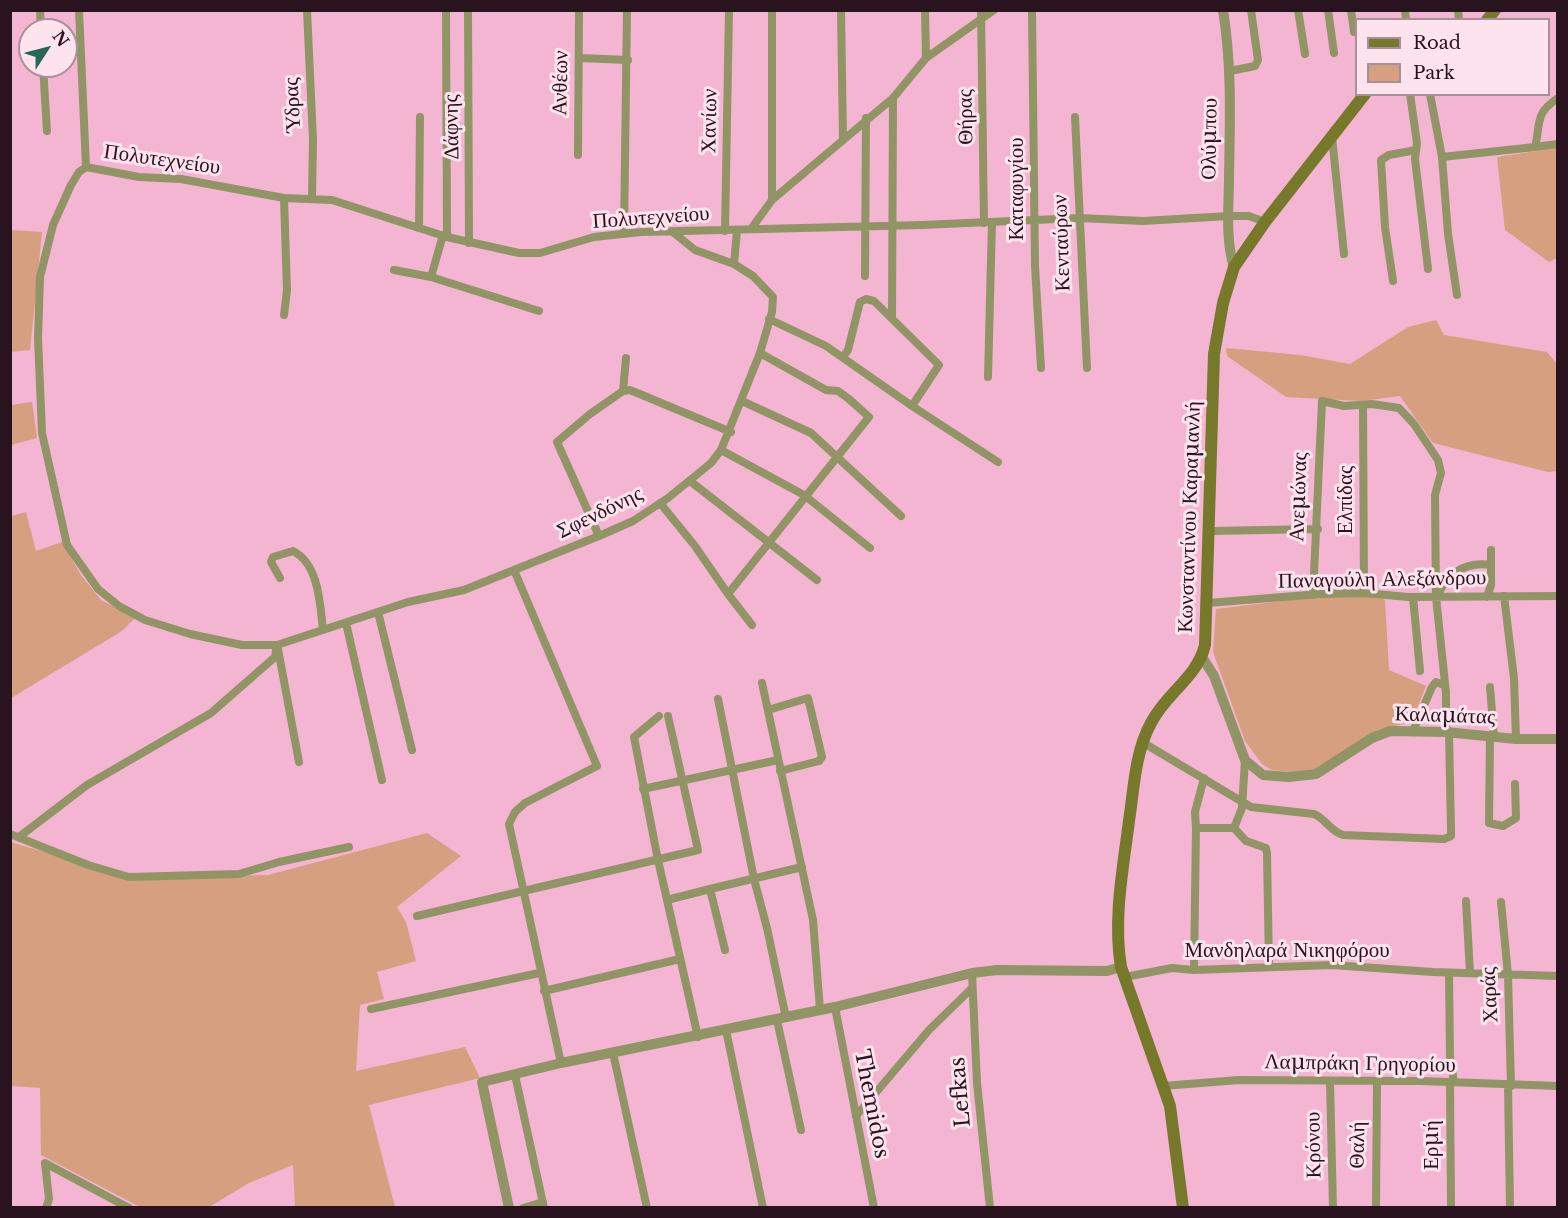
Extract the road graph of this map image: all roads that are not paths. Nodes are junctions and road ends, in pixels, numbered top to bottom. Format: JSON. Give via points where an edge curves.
{"nodes":[{"id":1,"x":79,"y":10,"type":"edge"},
{"id":2,"x":307,"y":10,"type":"edge"},
{"id":3,"x":446,"y":10,"type":"edge"},
{"id":4,"x":468,"y":10,"type":"edge"},
{"id":5,"x":579,"y":10,"type":"edge"},
{"id":6,"x":627,"y":10,"type":"edge"},
{"id":7,"x":729,"y":10,"type":"edge"},
{"id":8,"x":772,"y":10,"type":"edge"},
{"id":9,"x":841,"y":10,"type":"edge"},
{"id":10,"x":925,"y":10,"type":"edge"},
{"id":11,"x":994,"y":10,"type":"edge"},
{"id":12,"x":1032,"y":10,"type":"edge"},
{"id":13,"x":1223,"y":10,"type":"edge"},
{"id":14,"x":1251,"y":10,"type":"edge"},
{"id":15,"x":1299,"y":10,"type":"edge"},
{"id":16,"x":1328,"y":10,"type":"edge"},
{"id":17,"x":1351,"y":10,"type":"edge"},
{"id":18,"x":981,"y":15,"type":"edge"},
{"id":19,"x":1354,"y":32,"type":"dead end"},
{"id":20,"x":1334,"y":52,"type":"dead end"},
{"id":21,"x":1305,"y":54,"type":"dead end"},
{"id":22,"x":579,"y":58,"type":"junction"},
{"id":23,"x":926,"y":58,"type":"junction"},
{"id":24,"x":628,"y":60,"type":"junction"},
{"id":25,"x":1230,"y":71,"type":"junction"},
{"id":26,"x":45,"y":78,"type":"edge"},
{"id":27,"x":1363,"y":96,"type":"edge"},
{"id":28,"x":1410,"y":96,"type":"edge"},
{"id":29,"x":1430,"y":96,"type":"edge"},
{"id":30,"x":893,"y":98,"type":"junction"},
{"id":31,"x":1557,"y":98,"type":"edge"},
{"id":32,"x":420,"y":117,"type":"dead end"},
{"id":33,"x":1075,"y":117,"type":"dead end"},
{"id":34,"x":866,"y":118,"type":"junction"},
{"id":35,"x":47,"y":131,"type":"dead end"},
{"id":36,"x":1332,"y":137,"type":"junction"},
{"id":37,"x":843,"y":140,"type":"junction"},
{"id":38,"x":1557,"y":144,"type":"edge"},
{"id":39,"x":1535,"y":147,"type":"junction"},
{"id":40,"x":1416,"y":150,"type":"junction"},
{"id":41,"x":578,"y":155,"type":"dead end"},
{"id":42,"x":1442,"y":157,"type":"junction"},
{"id":43,"x":86,"y":167,"type":"junction"},
{"id":44,"x":284,"y":198,"type":"junction"},
{"id":45,"x":312,"y":198,"type":"junction"},
{"id":46,"x":772,"y":200,"type":"junction"},
{"id":47,"x":1229,"y":216,"type":"junction"},
{"id":48,"x":1080,"y":218,"type":"junction"},
{"id":49,"x":1035,"y":220,"type":"junction"},
{"id":50,"x":1265,"y":222,"type":"junction"},
{"id":51,"x":988,"y":223,"type":"junction"},
{"id":52,"x":894,"y":225,"type":"junction"},
{"id":53,"x":868,"y":226,"type":"junction"},
{"id":54,"x":419,"y":228,"type":"junction"},
{"id":55,"x":751,"y":229,"type":"junction"},
{"id":56,"x":725,"y":231,"type":"junction"},
{"id":57,"x":737,"y":231,"type":"junction"},
{"id":58,"x":674,"y":233,"type":"junction"},
{"id":59,"x":624,"y":234,"type":"junction"},
{"id":60,"x":445,"y":236,"type":"junction"},
{"id":61,"x":469,"y":243,"type":"junction"},
{"id":62,"x":1344,"y":254,"type":"dead end"},
{"id":63,"x":734,"y":264,"type":"junction"},
{"id":64,"x":1233,"y":267,"type":"junction"},
{"id":65,"x":1428,"y":269,"type":"dead end"},
{"id":66,"x":394,"y":270,"type":"dead end"},
{"id":67,"x":865,"y":276,"type":"dead end"},
{"id":68,"x":431,"y":277,"type":"junction"},
{"id":69,"x":1393,"y":281,"type":"dead end"},
{"id":70,"x":1457,"y":295,"type":"dead end"},
{"id":71,"x":539,"y":311,"type":"dead end"},
{"id":72,"x":284,"y":315,"type":"dead end"},
{"id":73,"x":892,"y":318,"type":"junction"},
{"id":74,"x":769,"y":319,"type":"junction"},
{"id":75,"x":760,"y":353,"type":"junction"},
{"id":76,"x":843,"y":357,"type":"junction"},
{"id":77,"x":626,"y":358,"type":"dead end"},
{"id":78,"x":1041,"y":368,"type":"dead end"},
{"id":79,"x":1087,"y":368,"type":"dead end"},
{"id":80,"x":988,"y":377,"type":"dead end"},
{"id":81,"x":623,"y":391,"type":"junction"},
{"id":82,"x":742,"y":402,"type":"junction"},
{"id":83,"x":912,"y":406,"type":"junction"},
{"id":84,"x":1363,"y":406,"type":"junction"},
{"id":85,"x":731,"y":432,"type":"junction"},
{"id":86,"x":722,"y":450,"type":"junction"},
{"id":87,"x":839,"y":456,"type":"junction"},
{"id":88,"x":998,"y":462,"type":"dead end"},
{"id":89,"x":690,"y":481,"type":"junction"},
{"id":90,"x":804,"y":495,"type":"junction"},
{"id":91,"x":660,"y":503,"type":"junction"},
{"id":92,"x":901,"y":516,"type":"dead end"},
{"id":93,"x":1318,"y":530,"type":"junction"},
{"id":94,"x":1210,"y":531,"type":"junction"},
{"id":95,"x":599,"y":536,"type":"junction"},
{"id":96,"x":767,"y":543,"type":"junction"},
{"id":97,"x":870,"y":548,"type":"dead end"},
{"id":98,"x":1491,"y":550,"type":"dead end"},
{"id":99,"x":1491,"y":565,"type":"junction"},
{"id":100,"x":514,"y":570,"type":"junction"},
{"id":101,"x":280,"y":578,"type":"dead end"},
{"id":102,"x":817,"y":580,"type":"dead end"},
{"id":103,"x":1364,"y":593,"type":"junction"},
{"id":104,"x":728,"y":594,"type":"junction"},
{"id":105,"x":1313,"y":594,"type":"junction"},
{"id":106,"x":1557,"y":596,"type":"edge"},
{"id":107,"x":1413,"y":597,"type":"junction"},
{"id":108,"x":1436,"y":597,"type":"junction"},
{"id":109,"x":1487,"y":597,"type":"junction"},
{"id":110,"x":1504,"y":597,"type":"junction"},
{"id":111,"x":1208,"y":603,"type":"junction"},
{"id":112,"x":378,"y":612,"type":"junction"},
{"id":113,"x":346,"y":623,"type":"junction"},
{"id":114,"x":752,"y":625,"type":"dead end"},
{"id":115,"x":323,"y":630,"type":"junction"},
{"id":116,"x":278,"y":645,"type":"junction"},
{"id":117,"x":1202,"y":657,"type":"junction"},
{"id":118,"x":1420,"y":671,"type":"dead end"},
{"id":119,"x":762,"y":683,"type":"dead end"},
{"id":120,"x":1444,"y":685,"type":"junction"},
{"id":121,"x":1490,"y":687,"type":"dead end"},
{"id":122,"x":718,"y":699,"type":"dead end"},
{"id":123,"x":768,"y":710,"type":"junction"},
{"id":124,"x":1413,"y":731,"type":"junction"},
{"id":125,"x":1447,"y":732,"type":"junction"},
{"id":126,"x":1492,"y":737,"type":"junction"},
{"id":127,"x":1516,"y":739,"type":"junction"},
{"id":128,"x":1557,"y":739,"type":"edge"},
{"id":129,"x":1142,"y":742,"type":"junction"},
{"id":130,"x":412,"y":750,"type":"dead end"},
{"id":131,"x":778,"y":760,"type":"junction"},
{"id":132,"x":1245,"y":760,"type":"junction"},
{"id":133,"x":299,"y":762,"type":"dead end"},
{"id":134,"x":732,"y":770,"type":"junction"},
{"id":135,"x":780,"y":771,"type":"junction"},
{"id":136,"x":1204,"y":778,"type":"junction"},
{"id":137,"x":382,"y":780,"type":"dead end"},
{"id":138,"x":681,"y":782,"type":"junction"},
{"id":139,"x":1515,"y":784,"type":"dead end"},
{"id":140,"x":643,"y":789,"type":"junction"},
{"id":141,"x":1242,"y":802,"type":"junction"},
{"id":142,"x":1196,"y":828,"type":"junction"},
{"id":143,"x":1234,"y":828,"type":"junction"},
{"id":144,"x":15,"y":835,"type":"edge"},
{"id":145,"x":349,"y":847,"type":"dead end"},
{"id":146,"x":658,"y":860,"type":"junction"},
{"id":147,"x":802,"y":867,"type":"junction"},
{"id":148,"x":754,"y":879,"type":"junction"},
{"id":149,"x":710,"y":890,"type":"junction"},
{"id":150,"x":522,"y":892,"type":"junction"},
{"id":151,"x":667,"y":900,"type":"junction"},
{"id":152,"x":1466,"y":901,"type":"dead end"},
{"id":153,"x":1501,"y":902,"type":"dead end"},
{"id":154,"x":417,"y":916,"type":"dead end"},
{"id":155,"x":725,"y":950,"type":"dead end"},
{"id":156,"x":680,"y":959,"type":"junction"},
{"id":157,"x":1269,"y":967,"type":"junction"},
{"id":158,"x":1194,"y":970,"type":"junction"},
{"id":159,"x":1123,"y":972,"type":"junction"},
{"id":160,"x":539,"y":973,"type":"junction"},
{"id":161,"x":972,"y":973,"type":"junction"},
{"id":162,"x":1449,"y":973,"type":"junction"},
{"id":163,"x":1470,"y":973,"type":"junction"},
{"id":164,"x":1508,"y":975,"type":"junction"},
{"id":165,"x":1557,"y":976,"type":"edge"},
{"id":166,"x":972,"y":987,"type":"junction"},
{"id":167,"x":544,"y":991,"type":"junction"},
{"id":168,"x":835,"y":1007,"type":"junction"},
{"id":169,"x":371,"y":1009,"type":"dead end"},
{"id":170,"x":820,"y":1010,"type":"junction"},
{"id":171,"x":781,"y":1019,"type":"junction"},
{"id":172,"x":726,"y":1030,"type":"junction"},
{"id":173,"x":698,"y":1037,"type":"junction"},
{"id":174,"x":613,"y":1053,"type":"junction"},
{"id":175,"x":561,"y":1063,"type":"junction"},
{"id":176,"x":515,"y":1075,"type":"junction"},
{"id":177,"x":1330,"y":1082,"type":"junction"},
{"id":178,"x":1377,"y":1082,"type":"junction"},
{"id":179,"x":1452,"y":1082,"type":"junction"},
{"id":180,"x":1163,"y":1086,"type":"junction"},
{"id":181,"x":1510,"y":1086,"type":"junction"},
{"id":182,"x":1557,"y":1086,"type":"edge"},
{"id":183,"x":855,"y":1116,"type":"junction"},
{"id":184,"x":801,"y":1130,"type":"dead end"},
{"id":185,"x":543,"y":1205,"type":"edge"},
{"id":186,"x":46,"y":1208,"type":"edge"},
{"id":187,"x":129,"y":1208,"type":"edge"},
{"id":188,"x":509,"y":1208,"type":"edge"},
{"id":189,"x":523,"y":1208,"type":"edge"},
{"id":190,"x":647,"y":1208,"type":"edge"},
{"id":191,"x":764,"y":1208,"type":"edge"},
{"id":192,"x":874,"y":1208,"type":"edge"},
{"id":193,"x":990,"y":1208,"type":"edge"},
{"id":194,"x":1183,"y":1208,"type":"edge"},
{"id":195,"x":1333,"y":1208,"type":"edge"},
{"id":196,"x":1376,"y":1208,"type":"edge"},
{"id":197,"x":1451,"y":1208,"type":"edge"},
{"id":198,"x":1510,"y":1208,"type":"edge"}],
"edges":[{"from":1,"to":43,"type":"street"},
{"from":2,"to":45,"type":"street","name":"Ύδρας"},
{"from":3,"to":60,"type":"street"},
{"from":4,"to":61,"type":"street","name":"Δάφνης"},
{"from":5,"to":22,"type":"street","name":"Ανθέων"},
{"from":6,"to":24,"type":"street"},
{"from":7,"to":56,"type":"street","name":"Χανίων"},
{"from":8,"to":46,"type":"street"},
{"from":9,"to":37,"type":"street"},
{"from":10,"to":23,"type":"street"},
{"from":11,"to":18,"type":"street"},
{"from":12,"to":49,"type":"street","name":"Καταφυγίου"},
{"from":13,"to":25,"type":"street","name":"Ολύμπου"},
{"from":14,"to":25,"type":"street","via":[[1258,60],[1249,69]]},
{"from":15,"to":21,"type":"street"},
{"from":16,"to":20,"type":"street"},
{"from":17,"to":19,"type":"street"},
{"from":18,"to":23,"type":"street"},
{"from":18,"to":51,"type":"street","name":"Θήρας"},
{"from":22,"to":24,"type":"street"},
{"from":22,"to":41,"type":"street","name":"Ανθέων"},
{"from":23,"to":30,"type":"street"},
{"from":24,"to":59,"type":"street"},
{"from":25,"to":47,"type":"street","name":"Ολύμπου"},
{"from":26,"to":35,"type":"street"},
{"from":27,"to":36,"type":"main road","name":"Κωνσταντίνου Καραμανλή"},
{"from":28,"to":40,"type":"street"},
{"from":29,"to":42,"type":"street"},
{"from":30,"to":34,"type":"street"},
{"from":30,"to":52,"type":"street"},
{"from":31,"to":39,"type":"street","via":[[1542,110]]},
{"from":32,"to":54,"type":"street"},
{"from":33,"to":48,"type":"street","name":"Κενταύρων"},
{"from":34,"to":37,"type":"street"},
{"from":34,"to":53,"type":"street"},
{"from":36,"to":50,"type":"main road","name":"Κωνσταντίνου Καραμανλή"},
{"from":36,"to":62,"type":"street"},
{"from":37,"to":46,"type":"street"},
{"from":38,"to":39,"type":"street"},
{"from":39,"to":42,"type":"street"},
{"from":40,"to":65,"type":"street"},
{"from":40,"to":69,"type":"street","via":[[1381,160]]},
{"from":42,"to":70,"type":"street"},
{"from":43,"to":44,"type":"street","name":"Πολυτεχνείου"},
{"from":43,"to":116,"type":"street","name":"Σφενδόνης","via":[[71,185],[53,225],[40,277],[42,433],[67,545],[98,589],[145,620],[209,639],[242,645]]},
{"from":44,"to":45,"type":"street","name":"Πολυτεχνείου"},
{"from":44,"to":72,"type":"street"},
{"from":45,"to":54,"type":"street","name":"Πολυτεχνείου","via":[[355,206]]},
{"from":46,"to":55,"type":"street"},
{"from":47,"to":48,"type":"street","name":"Πολυτεχνείου","via":[[1143,221]]},
{"from":47,"to":50,"type":"street","name":"Πολυτεχνείου","via":[[1249,216]]},
{"from":47,"to":64,"type":"street","name":"Ολύμπου"},
{"from":48,"to":49,"type":"street","name":"Πολυτεχνείου"},
{"from":48,"to":79,"type":"street","name":"Κενταύρων"},
{"from":49,"to":51,"type":"street","name":"Πολυτεχνείου"},
{"from":49,"to":78,"type":"street","name":"Καταφυγίου"},
{"from":50,"to":64,"type":"main road","name":"Κωνσταντίνου Καραμανλή"},
{"from":51,"to":52,"type":"street","name":"Πολυτεχνείου"},
{"from":51,"to":80,"type":"street","name":"Θήρας"},
{"from":52,"to":53,"type":"street","name":"Πολυτεχνείου"},
{"from":52,"to":73,"type":"street"},
{"from":53,"to":55,"type":"street","name":"Πολυτεχνείου"},
{"from":53,"to":67,"type":"street"},
{"from":54,"to":60,"type":"street","name":"Πολυτεχνείου"},
{"from":55,"to":57,"type":"street","name":"Πολυτεχνείου"},
{"from":56,"to":57,"type":"street","name":"Πολυτεχνείου"},
{"from":56,"to":58,"type":"street","name":"Πολυτεχνείου"},
{"from":57,"to":63,"type":"street"},
{"from":58,"to":59,"type":"street","name":"Πολυτεχνείου"},
{"from":58,"to":63,"type":"street","via":[[695,250]]},
{"from":59,"to":61,"type":"street","name":"Πολυτεχνείου","via":[[594,237],[540,253]]},
{"from":60,"to":61,"type":"street","name":"Πολυτεχνείου"},
{"from":60,"to":68,"type":"street"},
{"from":63,"to":74,"type":"street","name":"Σφενδόνης","via":[[753,276],[773,297]]},
{"from":64,"to":94,"type":"main road","name":"Κωνσταντίνου Καραμανλή","via":[[1214,354]]},
{"from":66,"to":68,"type":"street"},
{"from":68,"to":71,"type":"street"},
{"from":73,"to":76,"type":"street","via":[[874,301],[860,302]]},
{"from":73,"to":83,"type":"street","via":[[939,365]]},
{"from":74,"to":75,"type":"street","name":"Σφενδόνης"},
{"from":74,"to":76,"type":"street","via":[[803,333]]},
{"from":75,"to":82,"type":"street","name":"Σφενδόνης"},
{"from":75,"to":87,"type":"street","via":[[826,390],[837,392],[869,417]]},
{"from":76,"to":83,"type":"street"},
{"from":77,"to":81,"type":"street"},
{"from":81,"to":85,"type":"street","via":[[630,390]]},
{"from":81,"to":95,"type":"street","via":[[557,442]]},
{"from":82,"to":85,"type":"street","name":"Σφενδόνης"},
{"from":82,"to":87,"type":"street","via":[[811,433]]},
{"from":83,"to":88,"type":"street"},
{"from":84,"to":93,"type":"street","name":"Ανεμώνας","via":[[1322,401],[1317,463]]},
{"from":84,"to":103,"type":"street","name":"Ελπίδας"},
{"from":84,"to":108,"type":"street","via":[[1399,408],[1438,460],[1441,473],[1435,495]]},
{"from":85,"to":86,"type":"street","name":"Σφενδόνης"},
{"from":86,"to":89,"type":"street","name":"Σφενδόνης"},
{"from":86,"to":90,"type":"street"},
{"from":87,"to":90,"type":"street"},
{"from":87,"to":92,"type":"street"},
{"from":89,"to":91,"type":"street","name":"Σφενδόνης"},
{"from":89,"to":96,"type":"street"},
{"from":90,"to":96,"type":"street"},
{"from":90,"to":97,"type":"street"},
{"from":91,"to":95,"type":"street","name":"Σφενδόνης"},
{"from":91,"to":104,"type":"street"},
{"from":93,"to":94,"type":"street"},
{"from":93,"to":105,"type":"street","name":"Ανεμώνας"},
{"from":94,"to":111,"type":"main road","name":"Κωνσταντίνου Καραμανλή"},
{"from":95,"to":100,"type":"street","name":"Σφενδόνης"},
{"from":96,"to":102,"type":"street"},
{"from":96,"to":104,"type":"street"},
{"from":98,"to":99,"type":"street"},
{"from":99,"to":108,"type":"street","via":[[1481,563],[1458,570]]},
{"from":99,"to":109,"type":"street"},
{"from":100,"to":112,"type":"street","name":"Σφενδόνης","via":[[464,590]]},
{"from":100,"to":150,"type":"street","via":[[597,766],[539,794],[515,812],[509,825]]},
{"from":101,"to":115,"type":"street","via":[[271,562],[273,557],[294,551],[308,562]]},
{"from":103,"to":105,"type":"street","name":"Παναγούλη Αλεξάνδρου"},
{"from":103,"to":107,"type":"street","name":"Παναγούλη Αλεξάνδρου"},
{"from":104,"to":114,"type":"street"},
{"from":105,"to":111,"type":"street","name":"Παναγούλη Αλεξάνδρου"},
{"from":106,"to":110,"type":"street","name":"Παναγούλη Αλεξάνδρου"},
{"from":107,"to":108,"type":"street","name":"Παναγούλη Αλεξάνδρου"},
{"from":107,"to":118,"type":"street"},
{"from":108,"to":109,"type":"street","name":"Παναγούλη Αλεξάνδρου"},
{"from":108,"to":120,"type":"street"},
{"from":109,"to":110,"type":"street","name":"Παναγούλη Αλεξάνδρου"},
{"from":110,"to":127,"type":"street","via":[[1514,678]]},
{"from":111,"to":117,"type":"main road","name":"Κωνσταντίνου Καραμανλή"},
{"from":112,"to":113,"type":"street","name":"Σφενδόνης"},
{"from":112,"to":130,"type":"street"},
{"from":113,"to":115,"type":"street","name":"Σφενδόνης"},
{"from":113,"to":137,"type":"street"},
{"from":115,"to":116,"type":"street","name":"Σφενδόνης"},
{"from":116,"to":133,"type":"street"},
{"from":116,"to":144,"type":"street","via":[[275,657],[211,713],[87,785]]},
{"from":117,"to":129,"type":"main road","name":"Κωνσταντίνου Καραμανλή","via":[[1152,719]]},
{"from":117,"to":132,"type":"street","via":[[1215,676]]},
{"from":119,"to":123,"type":"street"},
{"from":120,"to":124,"type":"street","via":[[1436,682],[1432,687]]},
{"from":120,"to":125,"type":"street"},
{"from":121,"to":126,"type":"street"},
{"from":122,"to":134,"type":"street"},
{"from":123,"to":131,"type":"street"},
{"from":123,"to":135,"type":"street","via":[[808,699],[822,757]]},
{"from":124,"to":125,"type":"street","name":"Καλαμάτας"},
{"from":124,"to":132,"type":"street","name":"Καλαμάτας","via":[[1390,731],[1372,738],[1316,774],[1274,777],[1252,768]]},
{"from":125,"to":126,"type":"street","name":"Καλαμάτας"},
{"from":125,"to":141,"type":"street","via":[[1450,836],[1444,839],[1342,835],[1314,814],[1251,807]]},
{"from":126,"to":127,"type":"street","name":"Καλαμάτας"},
{"from":126,"to":139,"type":"street","via":[[1489,823],[1503,826],[1516,818]]},
{"from":127,"to":128,"type":"street","name":"Καλαμάτας"},
{"from":129,"to":136,"type":"street"},
{"from":129,"to":159,"type":"main road","name":"Κωνσταντίνου Καραμανλή","via":[[1121,881],[1118,929]]},
{"from":131,"to":134,"type":"street"},
{"from":131,"to":135,"type":"street"},
{"from":132,"to":141,"type":"street"},
{"from":134,"to":138,"type":"street"},
{"from":134,"to":148,"type":"street"},
{"from":135,"to":147,"type":"street"},
{"from":136,"to":141,"type":"street"},
{"from":136,"to":142,"type":"street","via":[[1195,812]]},
{"from":138,"to":140,"type":"street"},
{"from":138,"to":140,"type":"street","via":[[663,716],[634,737]]},
{"from":138,"to":146,"type":"street","via":[[698,850]]},
{"from":140,"to":146,"type":"street"},
{"from":141,"to":143,"type":"street"},
{"from":142,"to":143,"type":"street"},
{"from":142,"to":158,"type":"street"},
{"from":143,"to":157,"type":"street","via":[[1246,842],[1266,848],[1268,853]]},
{"from":144,"to":145,"type":"street","via":[[88,866],[129,877],[239,874]]},
{"from":146,"to":150,"type":"street"},
{"from":146,"to":151,"type":"street"},
{"from":147,"to":148,"type":"street"},
{"from":147,"to":170,"type":"street","via":[[813,920]]},
{"from":148,"to":149,"type":"street"},
{"from":148,"to":171,"type":"street","via":[[770,938]]},
{"from":149,"to":151,"type":"street"},
{"from":149,"to":155,"type":"street"},
{"from":150,"to":154,"type":"street"},
{"from":150,"to":160,"type":"street"},
{"from":151,"to":156,"type":"street"},
{"from":152,"to":163,"type":"street"},
{"from":153,"to":164,"type":"street","name":"Χαράς"},
{"from":156,"to":167,"type":"street"},
{"from":156,"to":173,"type":"street"},
{"from":157,"to":158,"type":"street","name":"Μανδηλαρά Νικηφόρου"},
{"from":157,"to":162,"type":"street","name":"Μανδηλαρά Νικηφόρου","via":[[1332,965]]},
{"from":158,"to":159,"type":"street","name":"Μανδηλαρά Νικηφόρου"},
{"from":159,"to":161,"type":"street"},
{"from":159,"to":180,"type":"main road","name":"Κωνσταντίνου Καραμανλή"},
{"from":160,"to":167,"type":"street"},
{"from":160,"to":169,"type":"street"},
{"from":161,"to":166,"type":"street","name":"Lefkas"},
{"from":161,"to":168,"type":"street"},
{"from":162,"to":163,"type":"street","name":"Μανδηλαρά Νικηφόρου"},
{"from":162,"to":179,"type":"street","name":"Ερμή"},
{"from":163,"to":164,"type":"street","name":"Μανδηλαρά Νικηφόρου"},
{"from":164,"to":165,"type":"street","name":"Μανδηλαρά Νικηφόρου"},
{"from":164,"to":181,"type":"street","name":"Χαράς"},
{"from":166,"to":183,"type":"street"},
{"from":166,"to":193,"type":"street","name":"Lefkas"},
{"from":167,"to":175,"type":"street"},
{"from":168,"to":170,"type":"street"},
{"from":168,"to":183,"type":"street","name":"Themidos"},
{"from":170,"to":171,"type":"street"},
{"from":171,"to":172,"type":"street"},
{"from":171,"to":184,"type":"street"},
{"from":172,"to":173,"type":"street"},
{"from":172,"to":191,"type":"street"},
{"from":173,"to":174,"type":"street"},
{"from":174,"to":175,"type":"street"},
{"from":174,"to":190,"type":"street"},
{"from":175,"to":176,"type":"street"},
{"from":176,"to":185,"type":"street"},
{"from":176,"to":188,"type":"street","via":[[482,1082]]},
{"from":177,"to":178,"type":"street","name":"Λαμπράκη Γρηγορίου"},
{"from":177,"to":180,"type":"street","name":"Λαμπράκη Γρηγορίου","via":[[1239,1080]]},
{"from":177,"to":195,"type":"street","name":"Κρόνου"},
{"from":178,"to":179,"type":"street","name":"Λαμπράκη Γρηγορίου"},
{"from":178,"to":196,"type":"street","name":"Θαλή"},
{"from":179,"to":181,"type":"street","name":"Λαμπράκη Γρηγορίου"},
{"from":179,"to":197,"type":"street","name":"Ερμή"},
{"from":180,"to":194,"type":"main road","name":"Κωνσταντίνου Καραμανλή","via":[[1170,1106]]},
{"from":181,"to":182,"type":"street","name":"Λαμπράκη Γρηγορίου"},
{"from":181,"to":198,"type":"street","name":"Χαράς"},
{"from":183,"to":192,"type":"street","name":"Themidos"},
{"from":185,"to":189,"type":"street"},
{"from":186,"to":187,"type":"street","via":[[49,1199],[45,1162]]}]}
